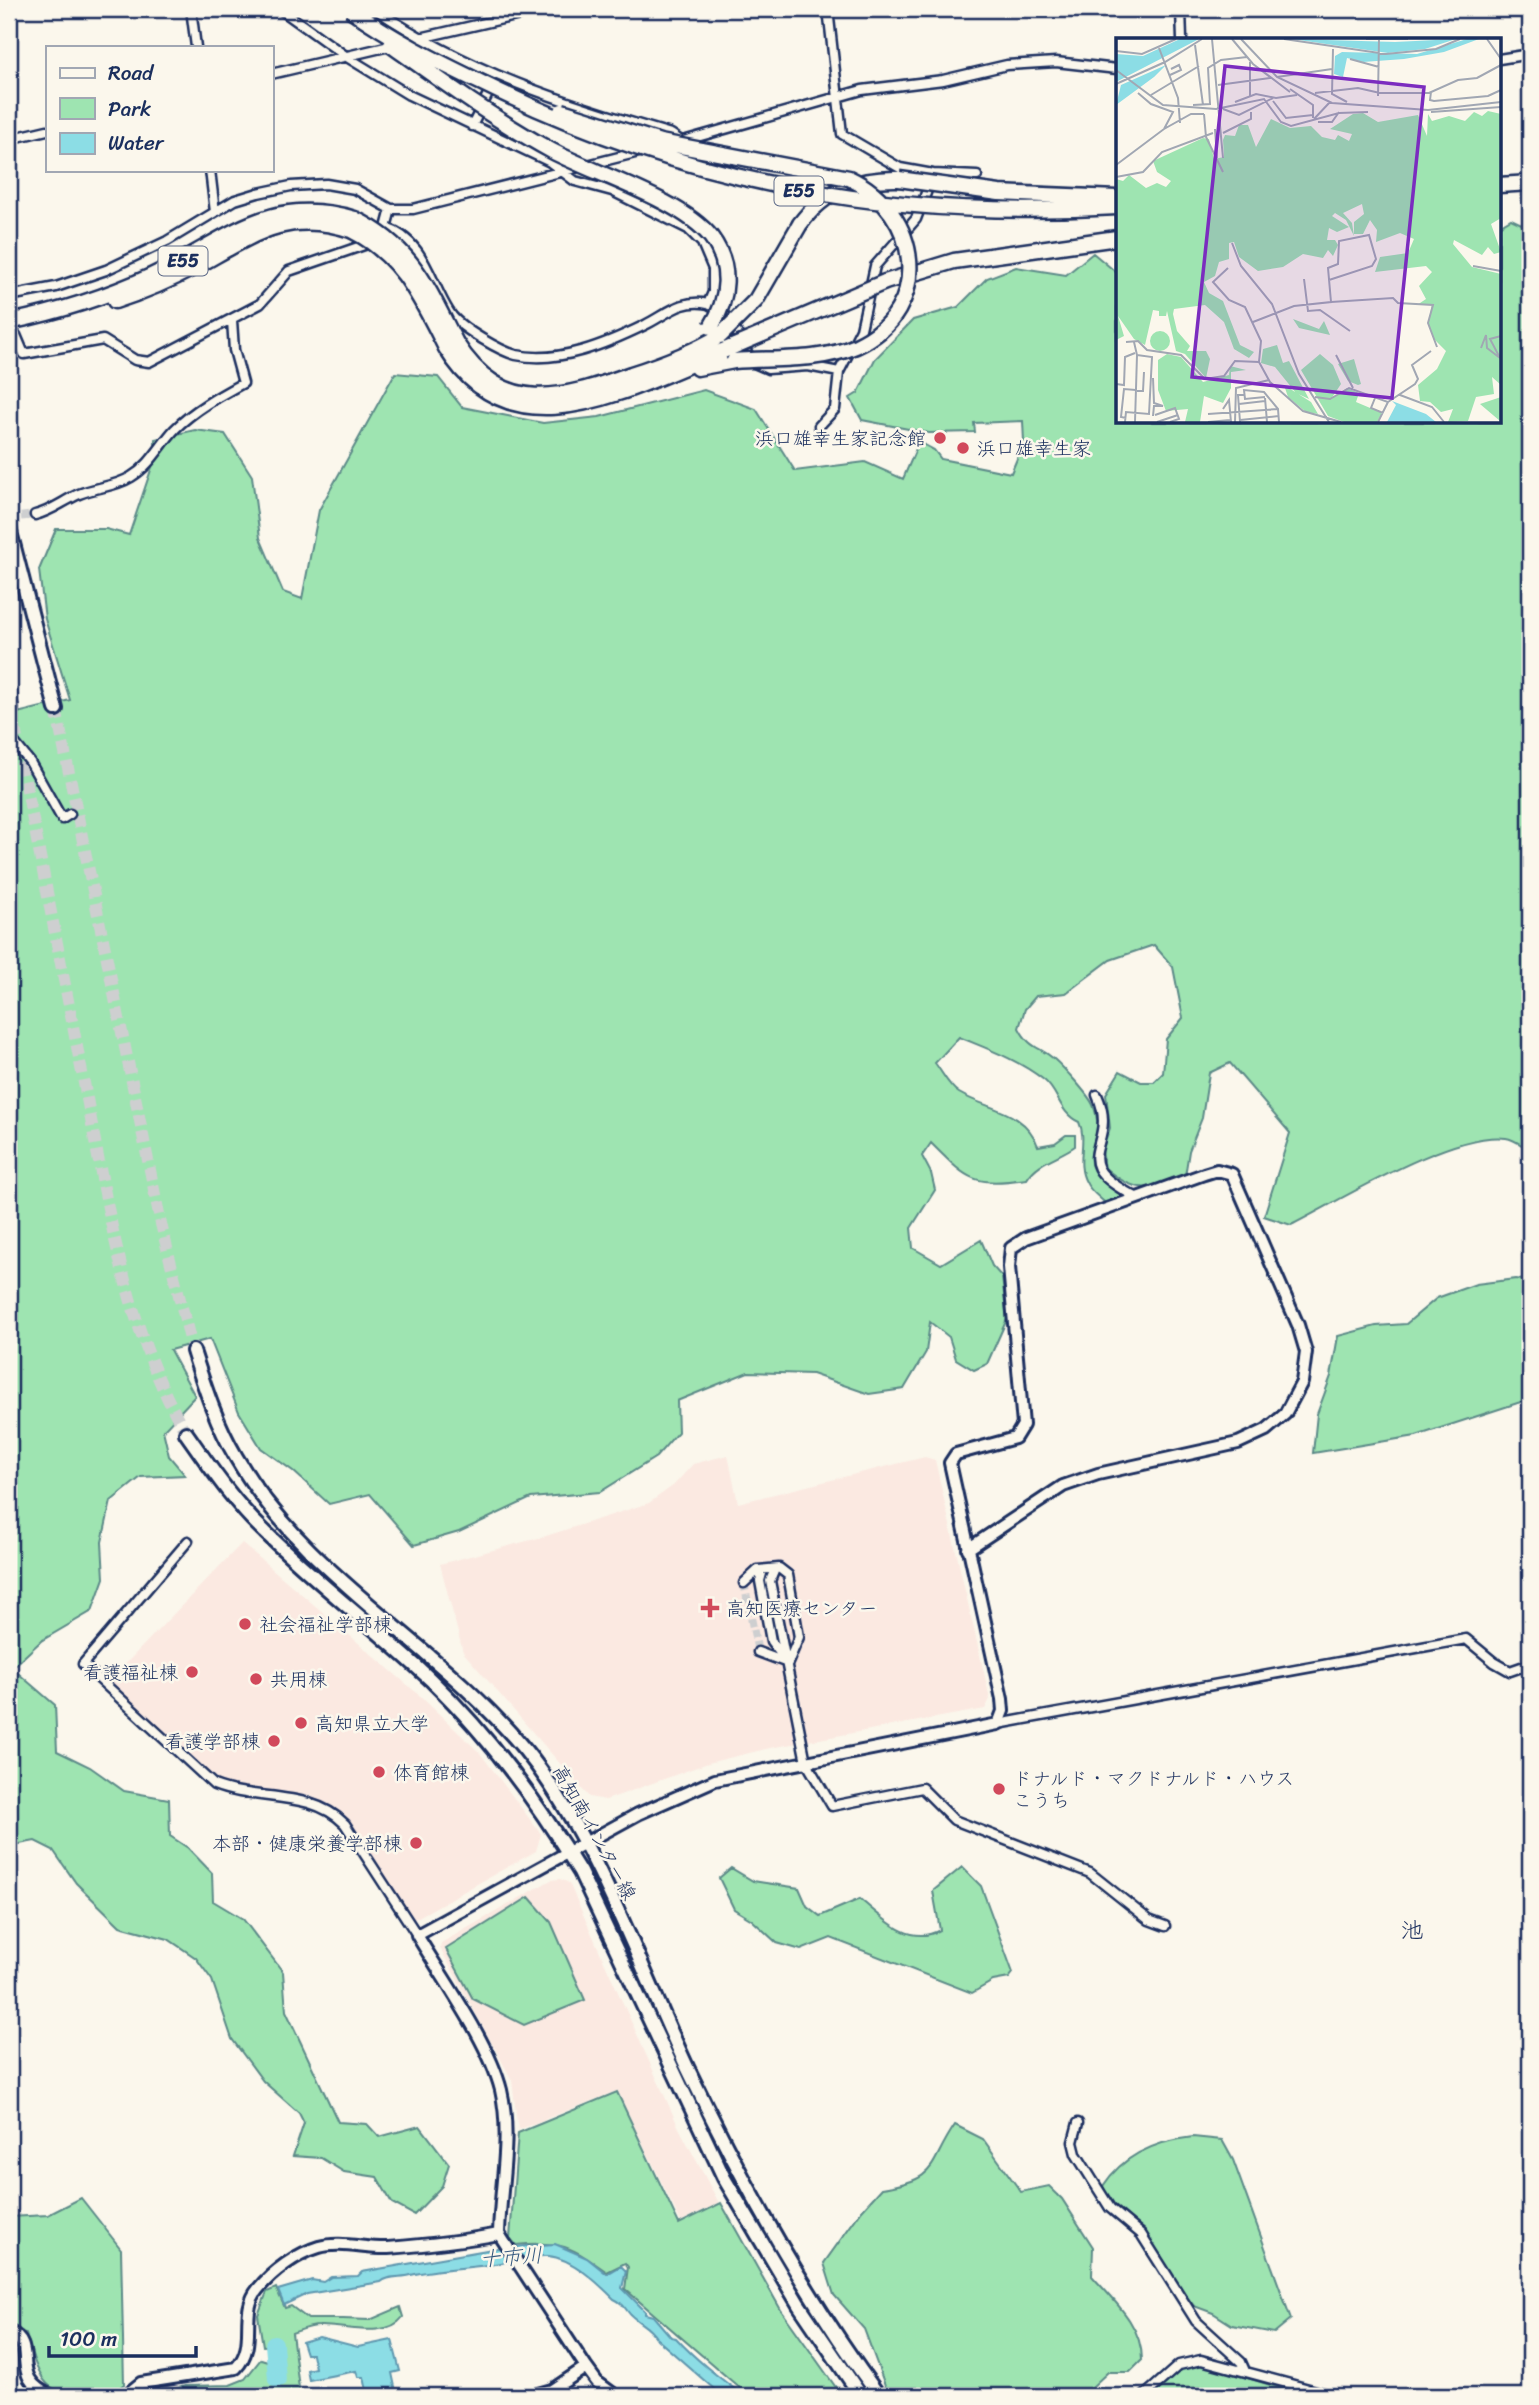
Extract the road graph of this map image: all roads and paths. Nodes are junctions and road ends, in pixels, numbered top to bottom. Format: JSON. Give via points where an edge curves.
{"nodes":[{"id":1,"x":191,"y":9,"type":"edge"},
{"id":2,"x":281,"y":9,"type":"edge"},
{"id":3,"x":341,"y":9,"type":"edge"},
{"id":4,"x":350,"y":9,"type":"edge"},
{"id":5,"x":375,"y":9,"type":"edge"},
{"id":6,"x":546,"y":9,"type":"edge"},
{"id":7,"x":828,"y":9,"type":"edge"},
{"id":8,"x":1181,"y":9,"type":"edge"},
{"id":9,"x":421,"y":38,"type":"junction"},
{"id":10,"x":1182,"y":38,"type":"edge"},
{"id":11,"x":196,"y":46,"type":"edge"},
{"id":12,"x":1530,"y":54,"type":"edge"},
{"id":13,"x":347,"y":57,"type":"junction"},
{"id":14,"x":1500,"y":59,"type":"edge"},
{"id":15,"x":1116,"y":69,"type":"edge"},
{"id":16,"x":273,"y":74,"type":"edge"},
{"id":17,"x":497,"y":84,"type":"junction"},
{"id":18,"x":838,"y":96,"type":"junction"},
{"id":19,"x":472,"y":126,"type":"junction"},
{"id":20,"x":46,"y":130,"type":"edge"},
{"id":21,"x":9,"y":139,"type":"edge"},
{"id":22,"x":681,"y":141,"type":"junction"},
{"id":23,"x":210,"y":172,"type":"edge"},
{"id":24,"x":563,"y":172,"type":"junction"},
{"id":25,"x":933,"y":174,"type":"junction"},
{"id":26,"x":976,"y":176,"type":"dead end"},
{"id":27,"x":1530,"y":183,"type":"edge"},
{"id":28,"x":1501,"y":185,"type":"edge"},
{"id":29,"x":1116,"y":198,"type":"edge"},
{"id":30,"x":1116,"y":208,"type":"edge"},
{"id":31,"x":391,"y":209,"type":"junction"},
{"id":32,"x":215,"y":212,"type":"junction"},
{"id":33,"x":386,"y":228,"type":"junction"},
{"id":34,"x":1116,"y":238,"type":"edge"},
{"id":35,"x":9,"y":296,"type":"edge"},
{"id":36,"x":708,"y":304,"type":"junction"},
{"id":37,"x":232,"y":320,"type":"junction"},
{"id":38,"x":12,"y":325,"type":"edge"},
{"id":39,"x":722,"y":344,"type":"junction"},
{"id":40,"x":451,"y":346,"type":"junction"},
{"id":41,"x":839,"y":372,"type":"junction"},
{"id":42,"x":819,"y":426,"type":"dead end"},
{"id":43,"x":35,"y":515,"type":"tunnel mouth"},
{"id":44,"x":9,"y":528,"type":"edge"},
{"id":45,"x":9,"y":693,"type":"edge"},
{"id":46,"x":11,"y":709,"type":"dead end"},
{"id":47,"x":56,"y":709,"type":"tunnel mouth"},
{"id":48,"x":9,"y":736,"type":"edge"},
{"id":49,"x":70,"y":814,"type":"dead end"},
{"id":50,"x":1097,"y":1095,"type":"dead end"},
{"id":51,"x":1138,"y":1198,"type":"junction"},
{"id":52,"x":193,"y":1351,"type":"tunnel mouth"},
{"id":53,"x":186,"y":1433,"type":"tunnel mouth"},
{"id":54,"x":188,"y":1541,"type":"dead end"},
{"id":55,"x":968,"y":1549,"type":"junction"},
{"id":56,"x":775,"y":1569,"type":"junction"},
{"id":57,"x":763,"y":1570,"type":"junction"},
{"id":58,"x":744,"y":1583,"type":"dead end"},
{"id":59,"x":758,"y":1651,"type":"dead end"},
{"id":60,"x":788,"y":1663,"type":"junction"},
{"id":61,"x":1530,"y":1664,"type":"edge"},
{"id":62,"x":998,"y":1724,"type":"junction"},
{"id":63,"x":806,"y":1762,"type":"junction"},
{"id":64,"x":584,"y":1845,"type":"junction"},
{"id":65,"x":569,"y":1854,"type":"junction"},
{"id":66,"x":1165,"y":1926,"type":"dead end"},
{"id":67,"x":417,"y":1936,"type":"junction"},
{"id":68,"x":1077,"y":2123,"type":"dead end"},
{"id":69,"x":501,"y":2237,"type":"junction"},
{"id":70,"x":9,"y":2330,"type":"edge"},
{"id":71,"x":586,"y":2367,"type":"junction"},
{"id":72,"x":1245,"y":2371,"type":"junction"},
{"id":73,"x":52,"y":2396,"type":"edge"},
{"id":74,"x":125,"y":2396,"type":"edge"},
{"id":75,"x":531,"y":2396,"type":"edge"},
{"id":76,"x":616,"y":2396,"type":"edge"},
{"id":77,"x":862,"y":2396,"type":"edge"},
{"id":78,"x":879,"y":2396,"type":"edge"},
{"id":79,"x":1144,"y":2396,"type":"edge"},
{"id":80,"x":1335,"y":2396,"type":"edge"}],
"edges":[{"from":1,"to":11,"type":"street"},
{"from":2,"to":13,"type":"street"},
{"from":3,"to":39,"type":"highway","bridge":true,"via":[[485,111],[552,150],[678,211],[702,228],[718,249],[726,278]]},
{"from":4,"to":17,"type":"highway","number":"E55","bridge":true,"via":[[401,41]]},
{"from":5,"to":9,"type":"street"},
{"from":6,"to":9,"type":"street"},
{"from":7,"to":18,"type":"street"},
{"from":8,"to":10,"type":"street"},
{"from":9,"to":13,"type":"street"},
{"from":9,"to":17,"type":"street"},
{"from":12,"to":14,"type":"street"},
{"from":13,"to":16,"type":"street"},
{"from":13,"to":19,"type":"street"},
{"from":15,"to":18,"type":"street","via":[[1029,62]]},
{"from":17,"to":19,"type":"street"},
{"from":17,"to":22,"type":"street","via":[[671,134]]},
{"from":17,"to":30,"type":"highway","number":"E55","bridge":true,"via":[[547,114],[661,158],[787,189],[915,207],[986,211]]},
{"from":17,"to":39,"type":"highway","bridge":true,"via":[[660,142],[830,173],[862,184],[883,200],[906,237],[910,266],[905,296],[889,322],[863,342],[838,352]]},
{"from":18,"to":22,"type":"street"},
{"from":18,"to":25,"type":"street","via":[[842,134],[900,168]]},
{"from":19,"to":24,"type":"street"},
{"from":20,"to":21,"type":"street"},
{"from":22,"to":24,"type":"street"},
{"from":23,"to":32,"type":"street"},
{"from":24,"to":31,"type":"street","via":[[413,209]]},
{"from":24,"to":36,"type":"street","via":[[688,229],[702,243],[713,269]]},
{"from":25,"to":26,"type":"street"},
{"from":25,"to":41,"type":"street","via":[[916,219],[875,265],[861,328]]},
{"from":27,"to":28,"type":"highway"},
{"from":29,"to":39,"type":"highway","bridge":true,"via":[[999,193],[899,179],[865,180],[834,191],[800,224],[756,300]]},
{"from":31,"to":32,"type":"street","via":[[355,189],[308,184],[246,196]]},
{"from":31,"to":33,"type":"street"},
{"from":32,"to":35,"type":"street","via":[[106,271]]},
{"from":33,"to":36,"type":"street","via":[[405,238],[434,275],[452,315],[504,352],[529,358],[574,352],[642,327],[682,303]]},
{"from":33,"to":37,"type":"street","via":[[360,249],[289,271],[260,304]]},
{"from":34,"to":39,"type":"highway","bridge":true,"via":[[954,261]]},
{"from":35,"to":38,"type":"street"},
{"from":36,"to":41,"type":"street","via":[[738,331],[754,363],[768,369],[808,366]]},
{"from":37,"to":38,"type":"street","via":[[149,362],[135,360],[103,340],[24,354]]},
{"from":37,"to":43,"type":"street","via":[[243,383],[175,429],[132,477],[79,494],[50,512]]},
{"from":38,"to":40,"type":"highway","number":"E55","bridge":true,"via":[[131,296],[273,226],[312,222],[353,225],[385,251],[403,270]]},
{"from":39,"to":40,"type":"highway","via":[[695,344],[659,365],[579,393],[539,398],[492,382]]},
{"from":39,"to":40,"type":"highway","via":[[639,384],[566,407],[523,408],[484,391],[463,373]]},
{"from":41,"to":42,"type":"street","via":[[835,409]]},
{"from":44,"to":47,"type":"main road"},
{"from":45,"to":46,"type":"main road"},
{"from":48,"to":49,"type":"street","via":[[30,762],[62,819]]},
{"from":50,"to":51,"type":"street","via":[[1103,1126],[1097,1166],[1110,1184]]},
{"from":51,"to":55,"type":"street","via":[[1026,1238],[1011,1248],[1023,1425],[1015,1438],[952,1458],[950,1467]]},
{"from":51,"to":55,"type":"street","via":[[1217,1170],[1232,1174],[1298,1325],[1306,1352],[1302,1382],[1285,1414],[1254,1437],[1063,1486]]},
{"from":52,"to":64,"type":"main road","name":"高知南インター線","via":[[213,1411],[235,1456],[281,1519],[327,1567],[448,1671],[498,1721],[547,1779]]},
{"from":53,"to":65,"type":"main road","name":"高知南インター線","via":[[263,1531],[432,1682],[482,1735],[530,1794]]},
{"from":54,"to":67,"type":"street","via":[[83,1664],[214,1786],[233,1793],[313,1802],[332,1811]]},
{"from":55,"to":62,"type":"street","via":[[1002,1699]]},
{"from":56,"to":57,"type":"street"},
{"from":56,"to":60,"type":"street","via":[[770,1581]]},
{"from":56,"to":60,"type":"street","via":[[788,1575],[792,1584],[799,1642]]},
{"from":57,"to":58,"type":"street"},
{"from":57,"to":60,"type":"street","via":[[760,1581],[771,1641]]},
{"from":59,"to":60,"type":"street"},
{"from":60,"to":63,"type":"street"},
{"from":61,"to":62,"type":"street","via":[[1510,1671],[1466,1639]]},
{"from":62,"to":63,"type":"street"},
{"from":63,"to":64,"type":"street","via":[[703,1785]]},
{"from":63,"to":66,"type":"street","via":[[832,1806],[922,1787],[954,1820],[1090,1873],[1149,1920]]},
{"from":64,"to":65,"type":"street"},
{"from":64,"to":78,"type":"main road","name":"高知南インター線","via":[[740,2173],[813,2298]]},
{"from":65,"to":67,"type":"street"},
{"from":65,"to":77,"type":"main road","name":"高知南インター線","via":[[724,2178],[799,2305]]},
{"from":67,"to":69,"type":"street","via":[[485,2052],[500,2089],[505,2138]]},
{"from":68,"to":72,"type":"street","via":[[1076,2154],[1110,2208],[1141,2234],[1196,2321]]},
{"from":69,"to":71,"type":"street"},
{"from":69,"to":74,"type":"street","via":[[387,2248],[331,2245],[313,2249],[275,2272],[253,2294],[250,2343],[236,2368],[141,2383]]},
{"from":70,"to":73,"type":"street","via":[[24,2348],[30,2382]]},
{"from":71,"to":75,"type":"street","via":[[552,2389]]},
{"from":71,"to":76,"type":"street"},
{"from":72,"to":79,"type":"street","via":[[1189,2361]]},
{"from":72,"to":80,"type":"street"}]}
